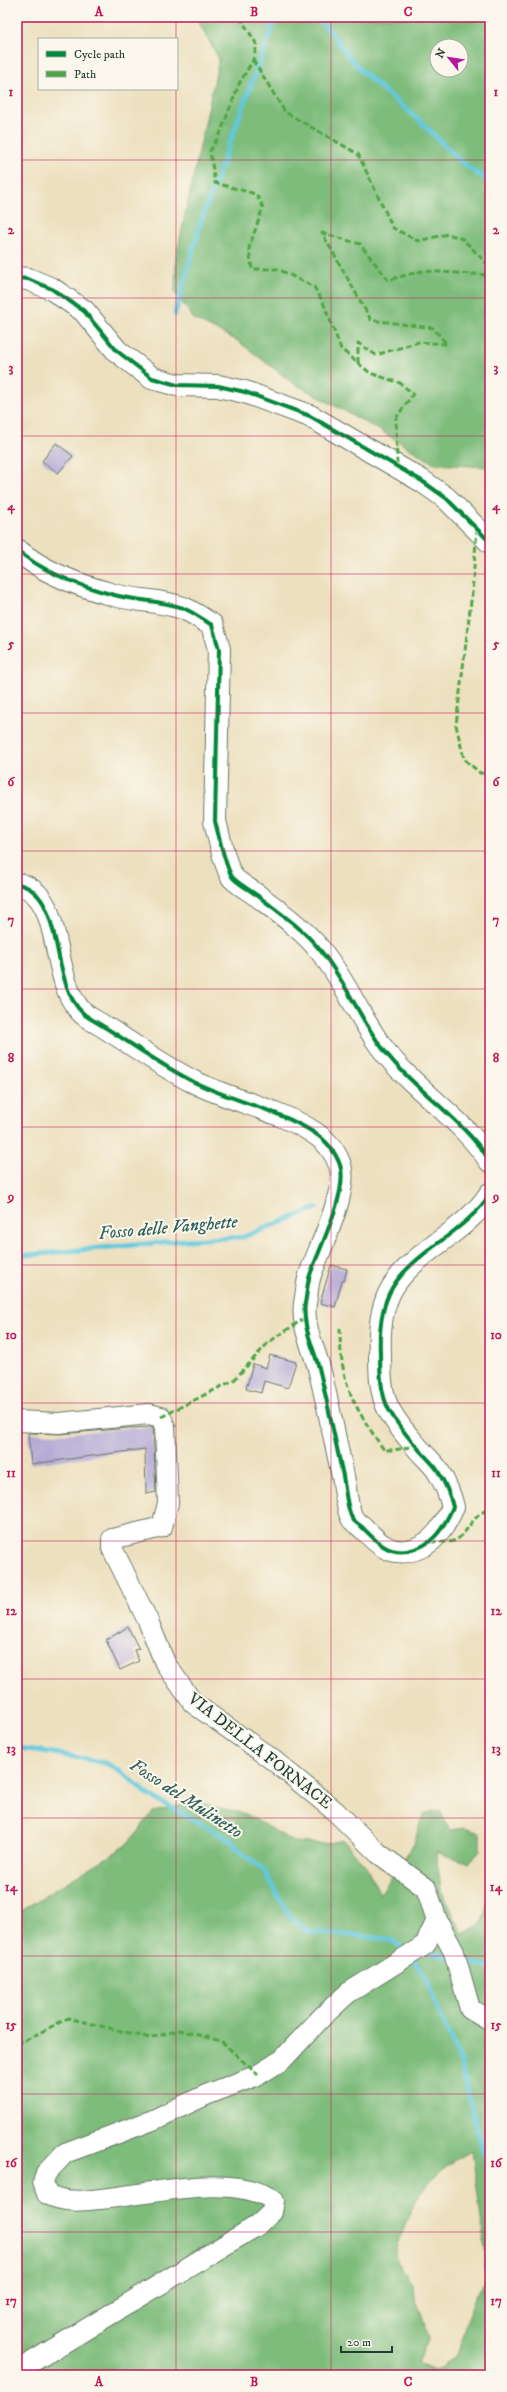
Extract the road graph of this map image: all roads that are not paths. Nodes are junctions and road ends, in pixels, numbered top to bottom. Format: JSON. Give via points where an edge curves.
{"nodes":[{"id":1,"x":17,"y":278,"type":"edge"},
{"id":2,"x":490,"y":542,"type":"edge"},
{"id":3,"x":17,"y":550,"type":"edge"},
{"id":4,"x":17,"y":884,"type":"edge"},
{"id":5,"x":490,"y":1161,"type":"edge"},
{"id":6,"x":490,"y":1194,"type":"edge"},
{"id":7,"x":17,"y":1421,"type":"edge"},
{"id":8,"x":438,"y":1920,"type":"junction"},
{"id":9,"x":490,"y":2017,"type":"edge"},
{"id":10,"x":17,"y":2371,"type":"edge"}],
"edges":[{"from":1,"to":2,"type":"main road","via":[[28,279],[52,289],[84,311],[117,351],[152,378],[177,385],[218,386],[245,392],[310,416],[428,485],[446,498]]},
{"from":3,"to":5,"type":"main road","via":[[69,581],[115,595],[155,600],[184,608],[212,625],[219,649],[215,821],[232,878],[292,923],[320,949],[345,984],[383,1049],[417,1086],[459,1122],[476,1140]]},
{"from":4,"to":6,"type":"main road","via":[[24,885],[41,899],[48,912],[64,979],[69,994],[82,1014],[192,1081],[283,1118],[314,1133],[332,1148],[341,1167],[340,1187],[334,1214],[309,1278],[303,1318],[318,1367],[352,1518],[380,1546],[399,1552],[416,1549],[431,1542],[444,1528],[453,1507],[449,1491],[437,1470],[406,1435],[388,1408],[380,1378],[382,1313],[392,1288],[412,1265],[465,1223],[481,1208]]},
{"from":7,"to":8,"type":"street","name":"VIA DELLA FORNACE","via":[[59,1423],[149,1414],[161,1417],[165,1427],[168,1503],[162,1527],[112,1539],[112,1548],[148,1621],[165,1663],[193,1702],[273,1760],[335,1810],[378,1853],[426,1888]]},
{"from":8,"to":9,"type":"street","name":"VIA DELLA FORNACE","via":[[456,1960],[470,2009],[485,2018]]},
{"from":8,"to":10,"type":"street","via":[[425,1945],[348,1993],[282,2060],[258,2075],[206,2095],[153,2120],[65,2153],[46,2173],[43,2182],[47,2194],[60,2201],[127,2197],[218,2186],[264,2193],[274,2201],[272,2212],[258,2225]]}]}
